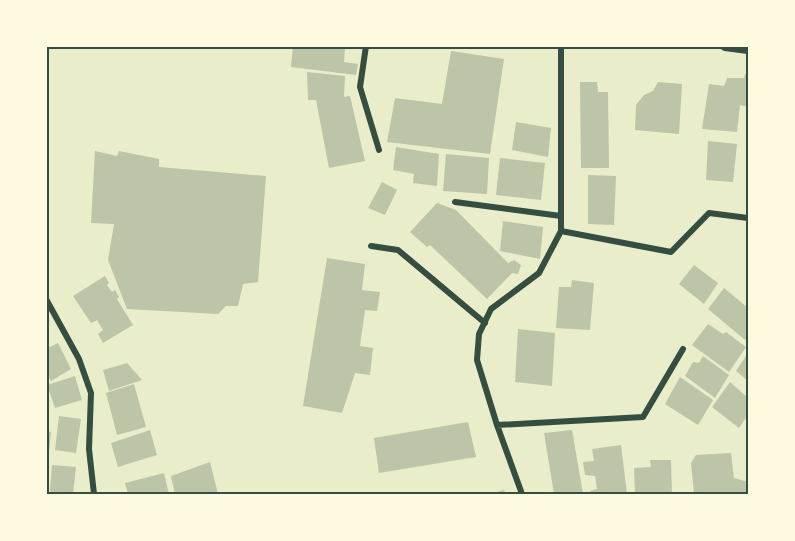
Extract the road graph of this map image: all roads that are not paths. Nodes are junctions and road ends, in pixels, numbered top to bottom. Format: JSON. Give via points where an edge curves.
{"nodes":[{"id":1,"x":366,"y":46,"type":"edge"},
{"id":2,"x":561,"y":46,"type":"edge"},
{"id":3,"x":725,"y":46,"type":"edge"},
{"id":4,"x":748,"y":49,"type":"edge"},
{"id":5,"x":379,"y":150,"type":"dead end"},
{"id":6,"x":455,"y":202,"type":"dead end"},
{"id":7,"x":561,"y":216,"type":"junction"},
{"id":8,"x":748,"y":218,"type":"edge"},
{"id":9,"x":561,"y":231,"type":"junction"},
{"id":10,"x":371,"y":246,"type":"dead end"},
{"id":11,"x":46,"y":299,"type":"edge"},
{"id":12,"x":485,"y":323,"type":"junction"},
{"id":13,"x":683,"y":349,"type":"dead end"},
{"id":14,"x":497,"y":425,"type":"junction"},
{"id":15,"x":94,"y":495,"type":"edge"},
{"id":16,"x":522,"y":495,"type":"edge"}],
"edges":[{"from":1,"to":5,"type":"street","via":[[360,87]]},
{"from":2,"to":7,"type":"street"},
{"from":3,"to":4,"type":"street"},
{"from":6,"to":7,"type":"street"},
{"from":7,"to":9,"type":"street"},
{"from":8,"to":9,"type":"street","via":[[709,213],[671,252]]},
{"from":9,"to":12,"type":"street","via":[[539,273],[491,309]]},
{"from":10,"to":12,"type":"street","via":[[398,250]]},
{"from":11,"to":15,"type":"street","via":[[79,359],[91,393],[89,449]]},
{"from":12,"to":14,"type":"street","via":[[479,334],[477,360]]},
{"from":13,"to":14,"type":"street","via":[[643,417]]},
{"from":14,"to":16,"type":"street"}]}
